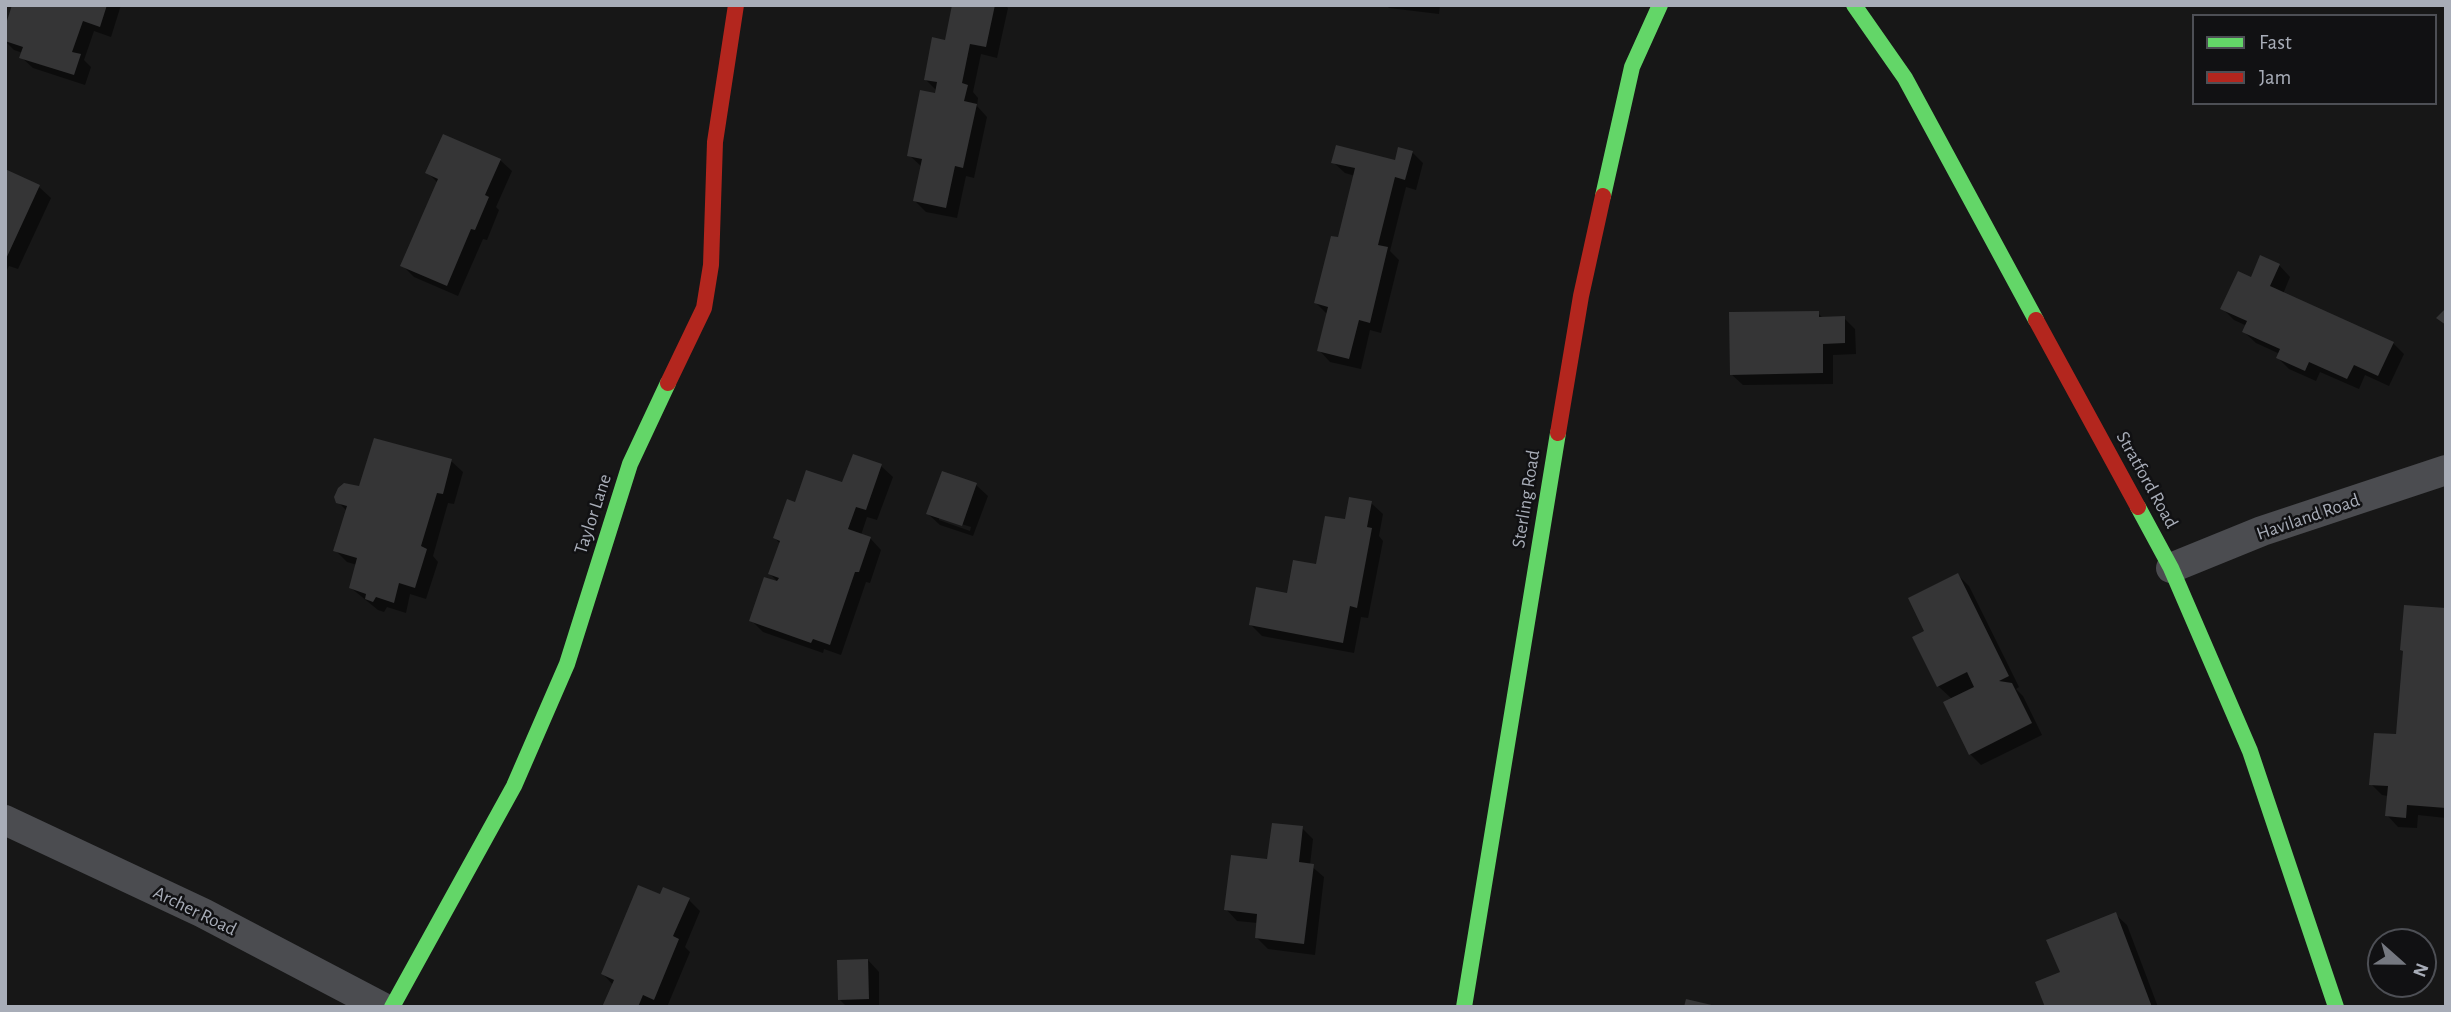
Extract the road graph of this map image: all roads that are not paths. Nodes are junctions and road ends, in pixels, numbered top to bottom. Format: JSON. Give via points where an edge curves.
{"nodes":[{"id":1,"x":736,"y":5,"type":"edge"},
{"id":2,"x":1660,"y":5,"type":"edge"},
{"id":3,"x":1854,"y":5,"type":"edge"},
{"id":4,"x":2446,"y":470,"type":"edge"},
{"id":5,"x":2171,"y":568,"type":"junction"},
{"id":6,"x":5,"y":820,"type":"edge"},
{"id":7,"x":382,"y":1007,"type":"edge"},
{"id":8,"x":392,"y":1007,"type":"edge"},
{"id":9,"x":1464,"y":1007,"type":"edge"},
{"id":10,"x":2336,"y":1007,"type":"edge"}],
"edges":[{"from":1,"to":8,"type":"street","name":"Taylor Lane","via":[[715,142],[711,265],[704,308],[631,464],[567,664],[514,786]]},
{"from":2,"to":9,"type":"street","name":"Sterling Road","via":[[1632,66],[1581,296]]},
{"from":3,"to":5,"type":"street","name":"Stratford Road","via":[[1905,78]]},
{"from":4,"to":5,"type":"street","name":"Haviland Road","via":[[2262,531]]},
{"from":5,"to":10,"type":"street","name":"Stratford Road","via":[[2250,751]]},
{"from":6,"to":7,"type":"street","name":"Archer Road","via":[[203,914]]}]}
